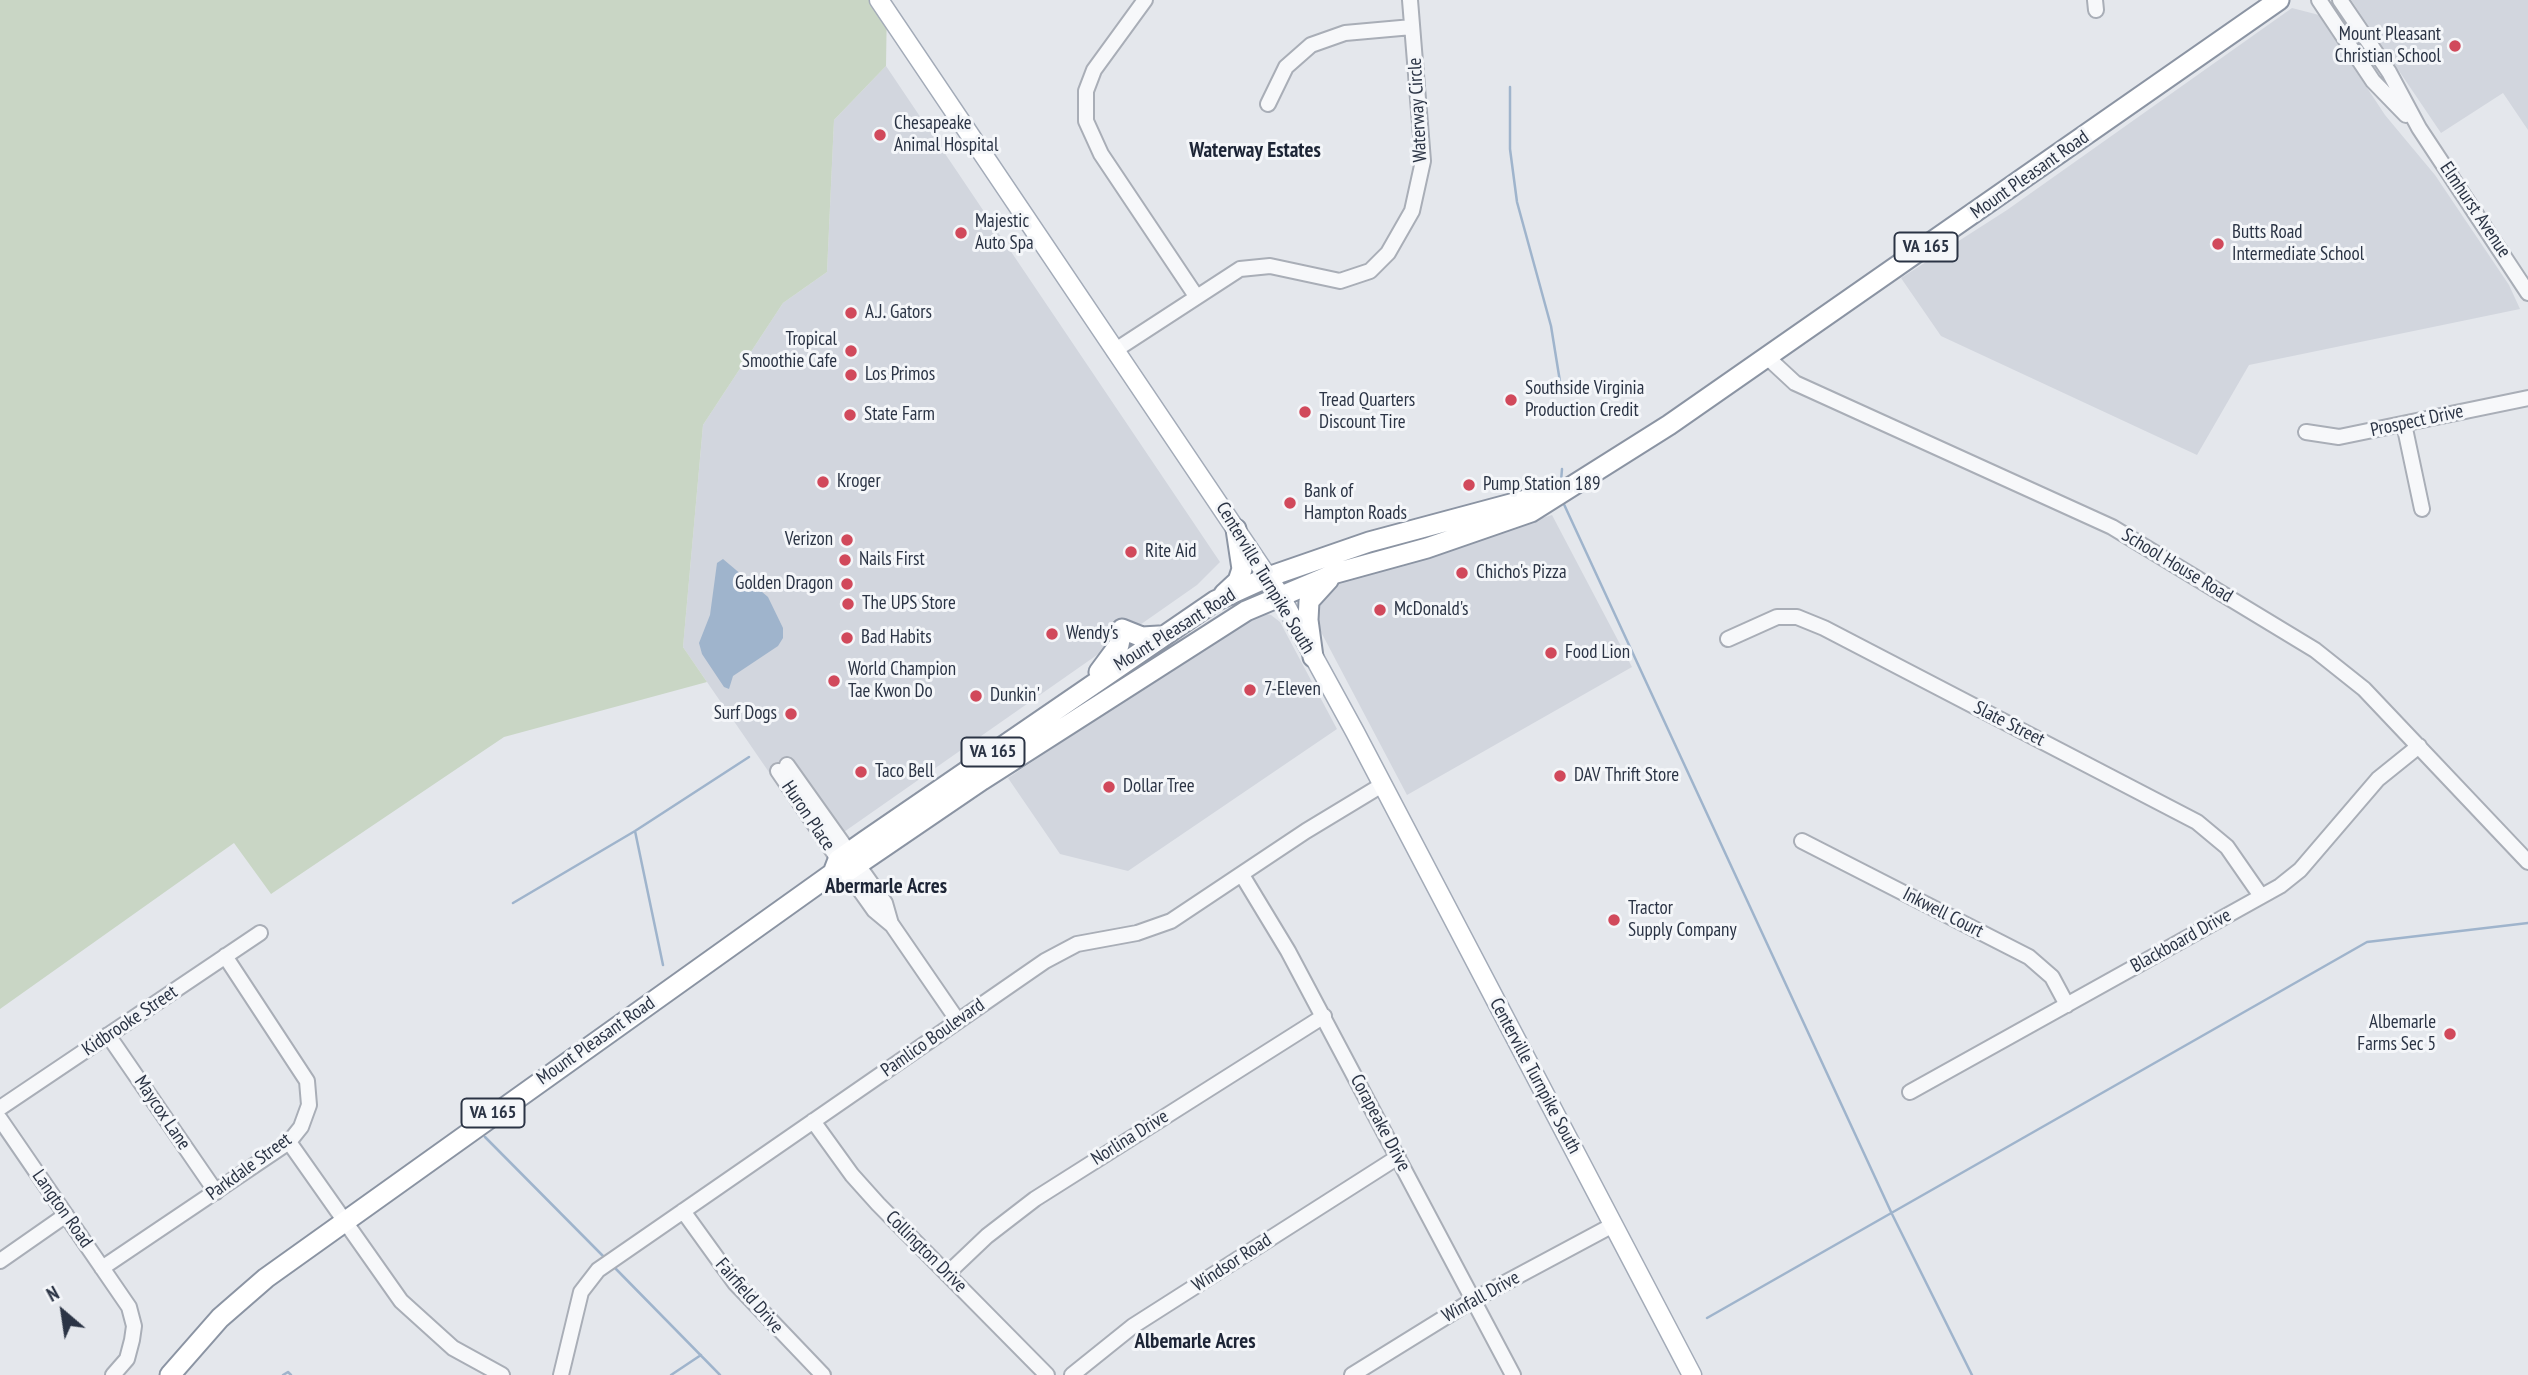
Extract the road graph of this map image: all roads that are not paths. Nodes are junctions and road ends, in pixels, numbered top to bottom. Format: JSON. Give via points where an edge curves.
{"nodes":[{"id":1,"x":878,"y":0,"type":"edge"},
{"id":2,"x":1145,"y":0,"type":"edge"},
{"id":3,"x":1410,"y":0,"type":"edge"},
{"id":4,"x":2279,"y":0,"type":"edge"},
{"id":5,"x":2319,"y":0,"type":"edge"},
{"id":6,"x":2340,"y":0,"type":"edge"},
{"id":7,"x":1412,"y":27,"type":"junction"},
{"id":8,"x":1268,"y":104,"type":"dead end"},
{"id":9,"x":2419,"y":128,"type":"junction"},
{"id":10,"x":2528,"y":293,"type":"edge"},
{"id":11,"x":1196,"y":296,"type":"junction"},
{"id":12,"x":1114,"y":351,"type":"junction"},
{"id":13,"x":1767,"y":358,"type":"junction"},
{"id":14,"x":2528,"y":398,"type":"edge"},
{"id":15,"x":2404,"y":424,"type":"junction"},
{"id":16,"x":2306,"y":432,"type":"dead end"},
{"id":17,"x":1569,"y":487,"type":"junction"},
{"id":18,"x":2422,"y":509,"type":"dead end"},
{"id":19,"x":1236,"y":528,"type":"junction"},
{"id":20,"x":1336,"y":573,"type":"junction"},
{"id":21,"x":1268,"y":577,"type":"junction"},
{"id":22,"x":1280,"y":595,"type":"junction"},
{"id":23,"x":1215,"y":601,"type":"junction"},
{"id":24,"x":1160,"y":636,"type":"junction"},
{"id":25,"x":1728,"y":639,"type":"dead end"},
{"id":26,"x":1313,"y":657,"type":"junction"},
{"id":27,"x":1088,"y":686,"type":"junction"},
{"id":28,"x":1096,"y":709,"type":"junction"},
{"id":29,"x":2419,"y":746,"type":"junction"},
{"id":30,"x":783,"y":768,"type":"dead end"},
{"id":31,"x":1382,"y":785,"type":"junction"},
{"id":32,"x":1802,"y":841,"type":"dead end"},
{"id":33,"x":2528,"y":862,"type":"edge"},
{"id":34,"x":845,"y":864,"type":"junction"},
{"id":35,"x":1242,"y":875,"type":"junction"},
{"id":36,"x":2261,"y":896,"type":"junction"},
{"id":37,"x":260,"y":933,"type":"dead end"},
{"id":38,"x":225,"y":956,"type":"junction"},
{"id":39,"x":2067,"y":1005,"type":"junction"},
{"id":40,"x":1324,"y":1016,"type":"junction"},
{"id":41,"x":958,"y":1021,"type":"junction"},
{"id":42,"x":108,"y":1035,"type":"junction"},
{"id":43,"x":1910,"y":1092,"type":"dead end"},
{"id":44,"x":0,"y":1108,"type":"edge"},
{"id":45,"x":0,"y":1119,"type":"edge"},
{"id":46,"x":813,"y":1121,"type":"junction"},
{"id":47,"x":289,"y":1142,"type":"junction"},
{"id":48,"x":1398,"y":1157,"type":"junction"},
{"id":49,"x":216,"y":1192,"type":"junction"},
{"id":50,"x":683,"y":1211,"type":"junction"},
{"id":51,"x":66,"y":1215,"type":"junction"},
{"id":52,"x":345,"y":1221,"type":"junction"},
{"id":53,"x":1614,"y":1225,"type":"junction"},
{"id":54,"x":0,"y":1261,"type":"edge"},
{"id":55,"x":102,"y":1268,"type":"junction"},
{"id":56,"x":947,"y":1273,"type":"junction"},
{"id":57,"x":1473,"y":1300,"type":"junction"},
{"id":58,"x":113,"y":1375,"type":"edge"},
{"id":59,"x":170,"y":1375,"type":"edge"},
{"id":60,"x":502,"y":1375,"type":"edge"},
{"id":61,"x":561,"y":1375,"type":"edge"},
{"id":62,"x":823,"y":1375,"type":"edge"},
{"id":63,"x":1047,"y":1375,"type":"edge"},
{"id":64,"x":1072,"y":1375,"type":"edge"},
{"id":65,"x":1352,"y":1375,"type":"edge"},
{"id":66,"x":1513,"y":1375,"type":"edge"},
{"id":67,"x":1692,"y":1375,"type":"edge"}],
"edges":[{"from":1,"to":12,"type":"main road","name":"Centerville Turnpike South"},
{"from":2,"to":11,"type":"street","via":[[1094,70],[1086,91],[1086,121],[1101,154]]},
{"from":3,"to":7,"type":"street","name":"Waterway Circle"},
{"from":4,"to":13,"type":"highway","name":"Mount Pleasant Road","number":"VA 165"},
{"from":5,"to":9,"type":"street","name":"Elmhurst Avenue","via":[[2373,81]]},
{"from":6,"to":9,"type":"street","name":"Elmhurst Avenue","via":[[2389,72]]},
{"from":7,"to":8,"type":"street","via":[[1332,36],[1311,45],[1286,66]]},
{"from":7,"to":11,"type":"street","name":"Waterway Circle","via":[[1423,161],[1412,211],[1388,253],[1370,271],[1352,279],[1332,280],[1279,267],[1251,266]]},
{"from":9,"to":10,"type":"street","name":"Elmhurst Avenue"},
{"from":11,"to":12,"type":"street","name":"Waterway Circle"},
{"from":12,"to":19,"type":"main road","name":"Centerville Turnpike South"},
{"from":13,"to":17,"type":"highway","name":"Mount Pleasant Road","number":"VA 165"},
{"from":13,"to":29,"type":"street","name":"School House Road","via":[[1795,383],[2098,520],[2170,560],[2341,669]]},
{"from":14,"to":15,"type":"street","name":"Prospect Drive"},
{"from":15,"to":16,"type":"street","name":"Prospect Drive","via":[[2339,437]]},
{"from":15,"to":18,"type":"street"},
{"from":17,"to":20,"type":"highway","name":"Mount Pleasant Road","number":"VA 165","via":[[1531,512],[1495,526]]},
{"from":17,"to":21,"type":"highway","name":"Mount Pleasant Road","number":"VA 165","via":[[1368,542]]},
{"from":19,"to":21,"type":"main road","name":"Centerville Turnpike South"},
{"from":19,"to":23,"type":"highway","via":[[1240,574],[1233,587]]},
{"from":20,"to":22,"type":"highway","name":"Mount Pleasant Road","number":"VA 165"},
{"from":20,"to":26,"type":"highway","via":[[1310,601]]},
{"from":21,"to":22,"type":"main road","name":"Centerville Turnpike South"},
{"from":21,"to":23,"type":"highway","name":"Mount Pleasant Road","number":"VA 165"},
{"from":22,"to":26,"type":"main road","name":"Centerville Turnpike South"},
{"from":22,"to":28,"type":"highway","name":"Mount Pleasant Road","number":"VA 165","via":[[1212,631]]},
{"from":23,"to":24,"type":"highway","name":"Mount Pleasant Road","number":"VA 165"},
{"from":24,"to":27,"type":"highway","name":"Mount Pleasant Road","number":"VA 165"},
{"from":24,"to":27,"type":"highway","via":[[1142,637],[1122,629],[1119,645]]},
{"from":25,"to":36,"type":"street","name":"Slate Street","via":[[1777,617],[1797,617],[1824,628],[2197,822],[2227,847]]},
{"from":26,"to":31,"type":"main road","name":"Centerville Turnpike South"},
{"from":27,"to":28,"type":"highway"},
{"from":27,"to":34,"type":"highway","name":"Mount Pleasant Road","number":"VA 165"},
{"from":28,"to":34,"type":"highway","name":"Mount Pleasant Road","number":"VA 165"},
{"from":29,"to":33,"type":"street","name":"School House Road"},
{"from":29,"to":36,"type":"street","name":"Blackboard Drive","via":[[2378,779],[2300,870]]},
{"from":30,"to":34,"type":"street","name":"Huron Place"},
{"from":31,"to":35,"type":"street","name":"Pamlico Boulevard"},
{"from":31,"to":53,"type":"main road","name":"Centerville Turnpike South"},
{"from":32,"to":39,"type":"street","name":"Inkwell Court","via":[[2029,957],[2052,977]]},
{"from":34,"to":41,"type":"street","name":"Huron Place"},
{"from":34,"to":52,"type":"highway","name":"Mount Pleasant Road","number":"VA 165"},
{"from":35,"to":40,"type":"street","name":"Corapeake Drive"},
{"from":35,"to":41,"type":"street","name":"Pamlico Boulevard","via":[[1171,921],[1137,933],[1091,940],[1057,954]]},
{"from":36,"to":39,"type":"street","name":"Blackboard Drive"},
{"from":37,"to":38,"type":"street","name":"Kidbrooke Street"},
{"from":38,"to":42,"type":"street","name":"Kidbrooke Street"},
{"from":38,"to":47,"type":"street","name":"Parkdale Street","via":[[307,1081],[309,1105]]},
{"from":39,"to":43,"type":"street","name":"Blackboard Drive"},
{"from":40,"to":48,"type":"street","name":"Corapeake Drive"},
{"from":40,"to":56,"type":"street","name":"Norlina Drive","via":[[1035,1199]]},
{"from":41,"to":46,"type":"street","name":"Pamlico Boulevard"},
{"from":42,"to":44,"type":"street","name":"Kidbrooke Street"},
{"from":42,"to":49,"type":"street","name":"Maycox Lane"},
{"from":45,"to":51,"type":"street","name":"Langton Road"},
{"from":46,"to":50,"type":"street","name":"Pamlico Boulevard"},
{"from":46,"to":56,"type":"street","name":"Collington Drive","via":[[852,1175]]},
{"from":47,"to":49,"type":"street","name":"Parkdale Street"},
{"from":47,"to":52,"type":"street"},
{"from":48,"to":57,"type":"street","name":"Corapeake Drive"},
{"from":48,"to":64,"type":"street","name":"Windsor Road","via":[[1133,1326]]},
{"from":49,"to":55,"type":"street","name":"Parkdale Street"},
{"from":50,"to":61,"type":"street","name":"Pamlico Boulevard","via":[[590,1277],[581,1292]]},
{"from":50,"to":62,"type":"street","name":"Fairfield Drive","via":[[735,1283]]},
{"from":51,"to":54,"type":"street"},
{"from":51,"to":55,"type":"street","name":"Langton Road"},
{"from":52,"to":59,"type":"highway","name":"Mount Pleasant Road","number":"VA 165","via":[[247,1294]]},
{"from":52,"to":60,"type":"street","via":[[411,1313],[453,1348]]},
{"from":53,"to":57,"type":"street","name":"Winfall Drive"},
{"from":53,"to":67,"type":"main road","name":"Centerville Turnpike South"},
{"from":55,"to":58,"type":"street","name":"Langton Road","via":[[129,1307],[134,1326],[127,1359]]},
{"from":56,"to":63,"type":"street","name":"Collington Drive"},
{"from":57,"to":65,"type":"street","name":"Winfall Drive"},
{"from":57,"to":66,"type":"street","name":"Corapeake Drive"}]}
